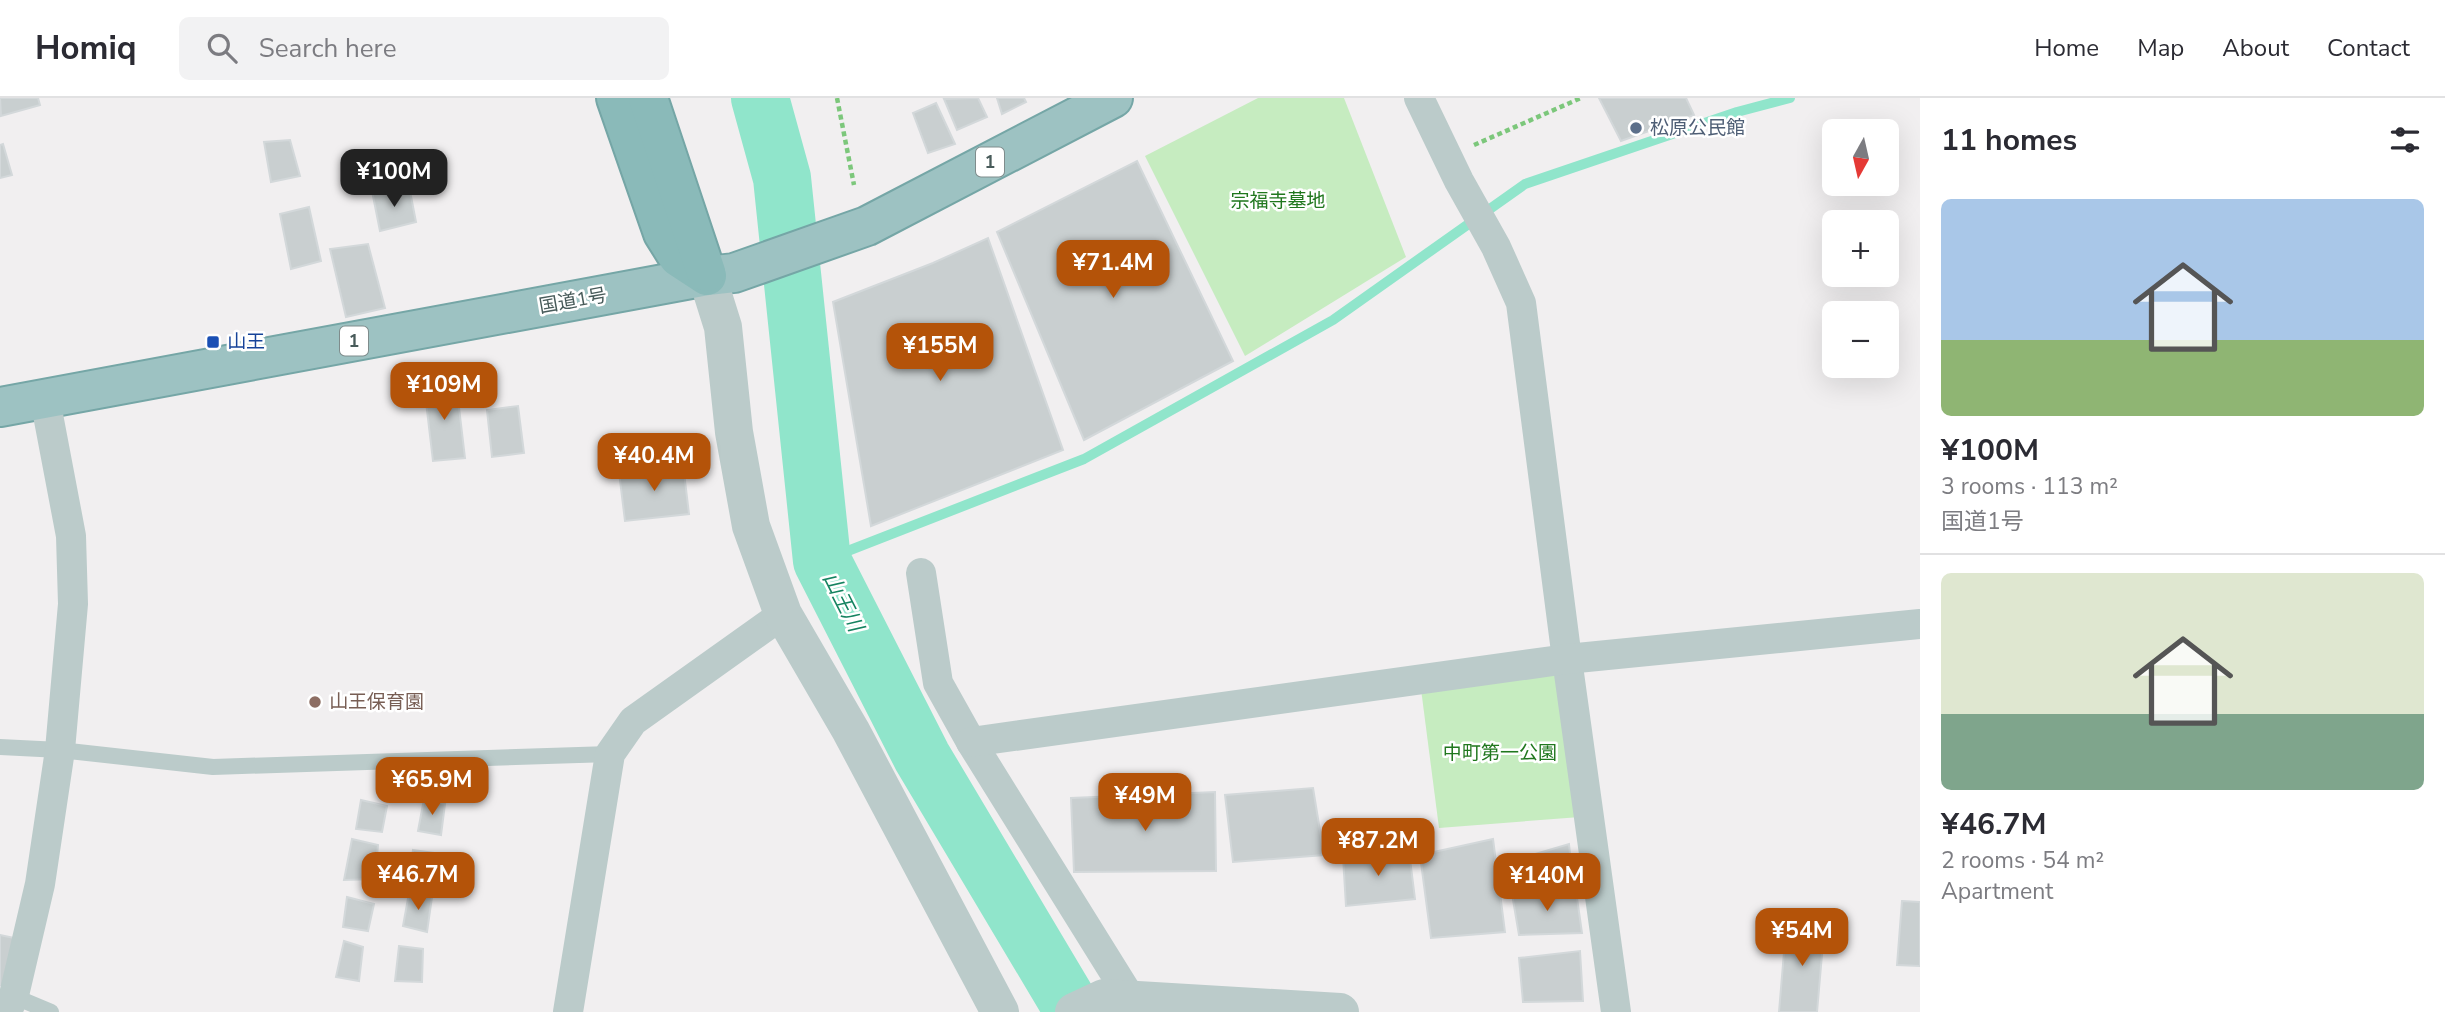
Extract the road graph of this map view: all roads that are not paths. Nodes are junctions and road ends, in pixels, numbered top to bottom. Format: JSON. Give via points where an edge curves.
{"nodes":[{"id":1,"x":616,"y":98,"type":"edge"},
{"id":2,"x":648,"y":98,"type":"edge"},
{"id":3,"x":1113,"y":98,"type":"edge"},
{"id":4,"x":1419,"y":98,"type":"edge"},
{"id":5,"x":720,"y":275,"type":"junction"},
{"id":6,"x":45,"y":399,"type":"junction"},
{"id":7,"x":0,"y":407,"type":"edge"},
{"id":8,"x":921,"y":573,"type":"dead end"},
{"id":9,"x":783,"y":614,"type":"junction"},
{"id":10,"x":1920,"y":624,"type":"edge"},
{"id":11,"x":1567,"y":659,"type":"junction"},
{"id":12,"x":971,"y":742,"type":"junction"},
{"id":13,"x":0,"y":747,"type":"edge"},
{"id":14,"x":60,"y":750,"type":"junction"},
{"id":15,"x":610,"y":754,"type":"junction"},
{"id":16,"x":7,"y":1000,"type":"edge"},
{"id":17,"x":1112,"y":1005,"type":"edge"},
{"id":18,"x":51,"y":1012,"type":"edge"},
{"id":19,"x":568,"y":1012,"type":"edge"},
{"id":20,"x":1000,"y":1012,"type":"edge"},
{"id":21,"x":1340,"y":1012,"type":"edge"},
{"id":22,"x":1616,"y":1012,"type":"edge"}],
"edges":[{"from":1,"to":5,"type":"highway","via":[[663,233],[678,257]]},
{"from":2,"to":5,"type":"highway"},
{"from":3,"to":5,"type":"highway","name":"国道1号","number":"1","via":[[867,226]]},
{"from":4,"to":11,"type":"street","via":[[1521,303]]},
{"from":5,"to":6,"type":"highway","name":"国道1号","number":"1"},
{"from":5,"to":9,"type":"street","via":[[734,432],[751,526]]},
{"from":6,"to":7,"type":"highway","name":"国道1号","number":"1"},
{"from":6,"to":14,"type":"street","via":[[71,536],[74,604]]},
{"from":8,"to":12,"type":"street","via":[[938,683]]},
{"from":9,"to":15,"type":"street","via":[[633,722]]},
{"from":9,"to":20,"type":"street","via":[[851,731]]},
{"from":10,"to":11,"type":"street"},
{"from":11,"to":12,"type":"street"},
{"from":11,"to":22,"type":"street"},
{"from":12,"to":17,"type":"street"},
{"from":13,"to":14,"type":"lane"},
{"from":14,"to":15,"type":"lane","via":[[213,767]]},
{"from":14,"to":16,"type":"street","via":[[40,884]]},
{"from":15,"to":19,"type":"street"},
{"from":16,"to":18,"type":"lane"},
{"from":17,"to":21,"type":"street"}]}
